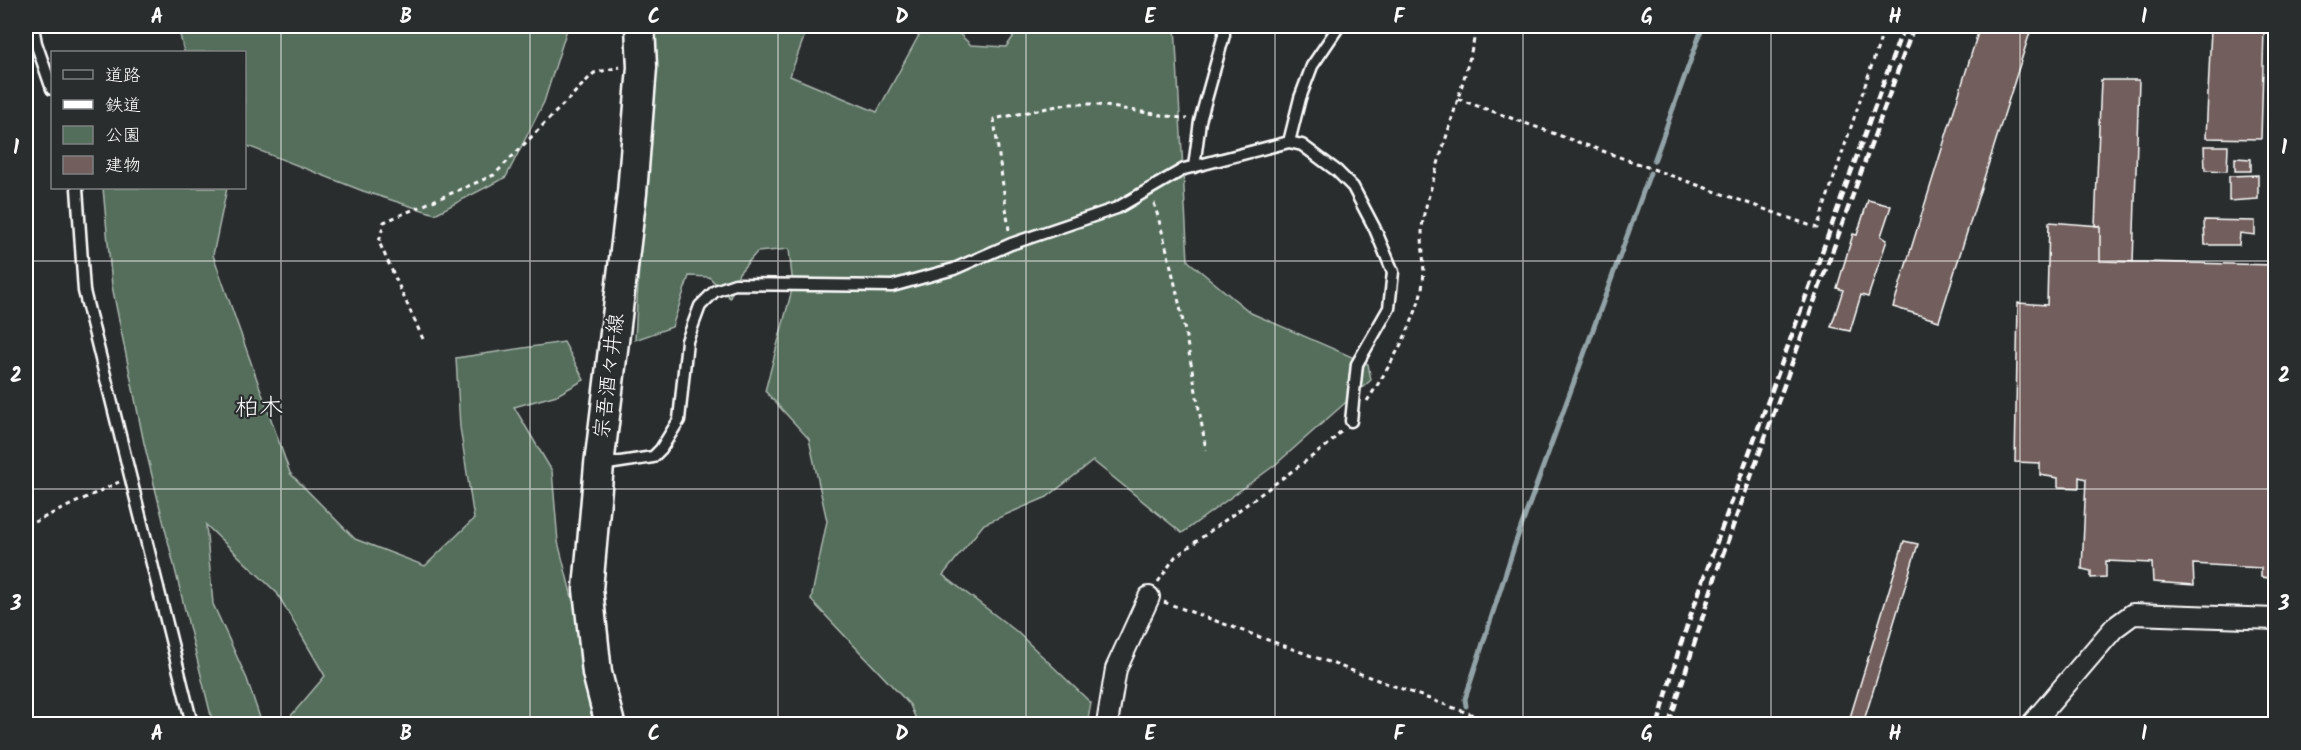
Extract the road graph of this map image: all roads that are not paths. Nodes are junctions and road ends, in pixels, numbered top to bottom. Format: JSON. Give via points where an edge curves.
{"nodes":[{"id":1,"x":33,"y":26,"type":"edge"},
{"id":2,"x":640,"y":26,"type":"edge"},
{"id":3,"x":1224,"y":26,"type":"edge"},
{"id":4,"x":1340,"y":26,"type":"edge"},
{"id":5,"x":51,"y":86,"type":"edge"},
{"id":6,"x":1289,"y":142,"type":"junction"},
{"id":7,"x":1194,"y":167,"type":"junction"},
{"id":8,"x":77,"y":189,"type":"edge"},
{"id":9,"x":1351,"y":420,"type":"road end"},
{"id":10,"x":599,"y":465,"type":"junction"},
{"id":11,"x":1149,"y":597,"type":"road end"},
{"id":12,"x":2276,"y":619,"type":"edge"},
{"id":13,"x":192,"y":724,"type":"edge"},
{"id":14,"x":610,"y":724,"type":"edge"},
{"id":15,"x":1107,"y":724,"type":"edge"},
{"id":16,"x":2032,"y":724,"type":"edge"}],
"edges":[{"from":1,"to":5,"type":"lane"},
{"from":2,"to":10,"type":"main road","name":"宗吾酒々井線","via":[[642,61],[632,193]]},
{"from":3,"to":7,"type":"lane","via":[[1200,121]]},
{"from":4,"to":6,"type":"lane","via":[[1312,66]]},
{"from":6,"to":7,"type":"lane"},
{"from":6,"to":9,"type":"lane","via":[[1302,145],[1353,187],[1393,272],[1389,308],[1357,364]]},
{"from":7,"to":10,"type":"lane","via":[[1117,208],[1011,244],[954,269],[892,286],[735,284],[715,291],[700,306],[690,332],[679,420],[661,449],[653,456]]},
{"from":8,"to":13,"type":"lane","via":[[84,291]]},
{"from":10,"to":14,"type":"main road","name":"宗吾酒々井線","via":[[588,588],[597,673]]},
{"from":11,"to":15,"type":"street","via":[[1116,669]]},
{"from":12,"to":16,"type":"street","via":[[2133,615],[2114,628]]}]}
